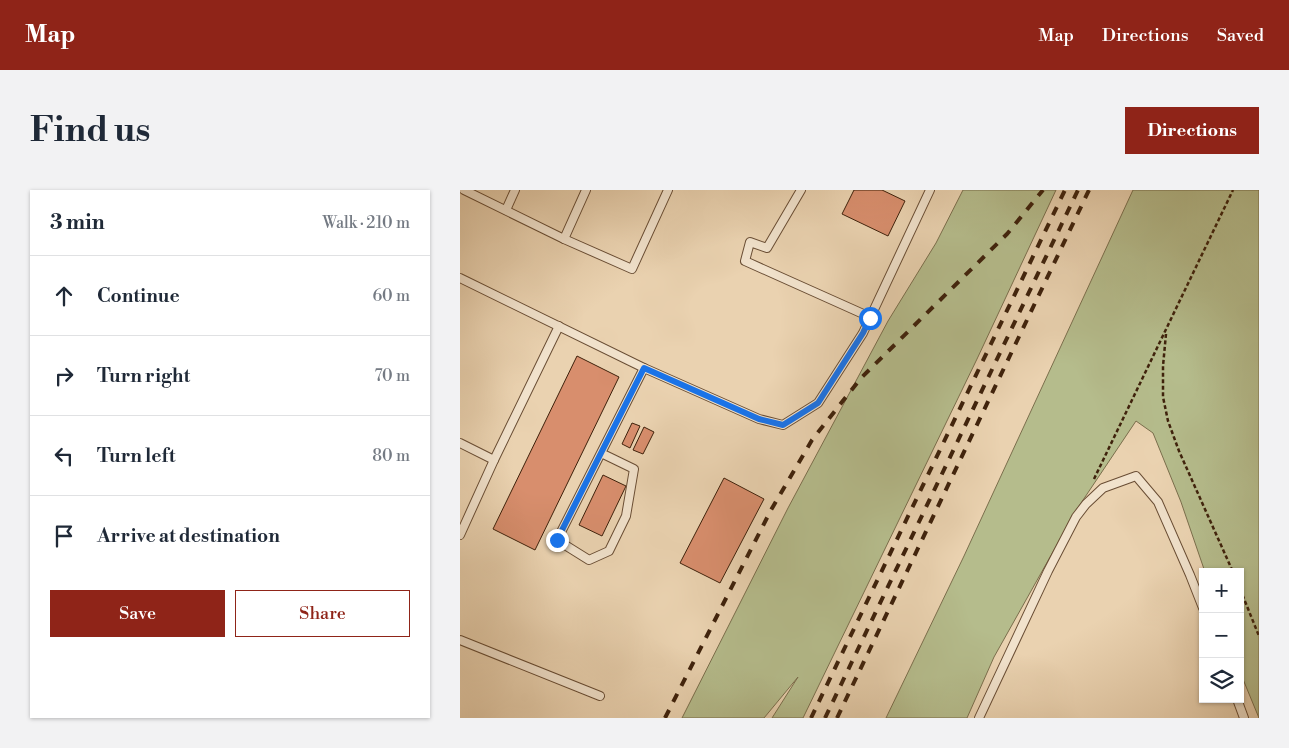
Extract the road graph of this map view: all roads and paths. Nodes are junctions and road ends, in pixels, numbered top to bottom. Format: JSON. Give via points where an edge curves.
{"nodes":[{"id":1,"x":464,"y":190,"type":"edge"},
{"id":2,"x":515,"y":190,"type":"edge"},
{"id":3,"x":586,"y":190,"type":"edge"},
{"id":4,"x":668,"y":190,"type":"edge"},
{"id":5,"x":802,"y":190,"type":"edge"},
{"id":6,"x":930,"y":190,"type":"edge"},
{"id":7,"x":1233,"y":190,"type":"edge"},
{"id":8,"x":506,"y":210,"type":"junction"},
{"id":9,"x":564,"y":239,"type":"junction"},
{"id":10,"x":460,"y":278,"type":"edge"},
{"id":11,"x":870,"y":318,"type":"junction"},
{"id":12,"x":558,"y":326,"type":"junction"},
{"id":13,"x":1166,"y":330,"type":"junction"},
{"id":14,"x":644,"y":368,"type":"junction"},
{"id":15,"x":460,"y":443,"type":"edge"},
{"id":16,"x":601,"y":453,"type":"junction"},
{"id":17,"x":494,"y":460,"type":"junction"},
{"id":18,"x":1092,"y":484,"type":"dead end"},
{"id":19,"x":460,"y":535,"type":"edge"},
{"id":20,"x":1231,"y":568,"type":"edge"},
{"id":21,"x":1199,"y":598,"type":"edge"},
{"id":22,"x":1244,"y":599,"type":"edge"},
{"id":23,"x":1259,"y":636,"type":"edge"},
{"id":24,"x":460,"y":640,"type":"edge"},
{"id":25,"x":600,"y":696,"type":"dead end"},
{"id":26,"x":1238,"y":703,"type":"edge"},
{"id":27,"x":979,"y":718,"type":"edge"},
{"id":28,"x":1244,"y":718,"type":"edge"}],
"edges":[{"from":1,"to":8,"type":"lane"},
{"from":2,"to":8,"type":"lane"},
{"from":3,"to":9,"type":"lane"},
{"from":4,"to":9,"type":"lane","via":[[632,269]]},
{"from":5,"to":11,"type":"lane","via":[[767,248],[750,242],[744,261]]},
{"from":6,"to":11,"type":"lane"},
{"from":7,"to":13,"type":"path"},
{"from":8,"to":9,"type":"lane"},
{"from":10,"to":12,"type":"lane"},
{"from":11,"to":14,"type":"lane","via":[[818,403],[783,425],[759,419]]},
{"from":12,"to":14,"type":"lane"},
{"from":12,"to":17,"type":"lane"},
{"from":13,"to":18,"type":"path"},
{"from":13,"to":20,"type":"path","via":[[1163,397],[1168,421]]},
{"from":14,"to":16,"type":"lane"},
{"from":15,"to":17,"type":"lane"},
{"from":16,"to":16,"type":"lane","via":[[634,470],[626,516],[610,551],[589,560],[557,540]]},
{"from":17,"to":19,"type":"lane"},
{"from":21,"to":27,"type":"lane","via":[[1158,502],[1136,476],[1103,488],[1076,517]]},
{"from":22,"to":23,"type":"path"},
{"from":24,"to":25,"type":"lane"},
{"from":26,"to":28,"type":"lane"}]}
